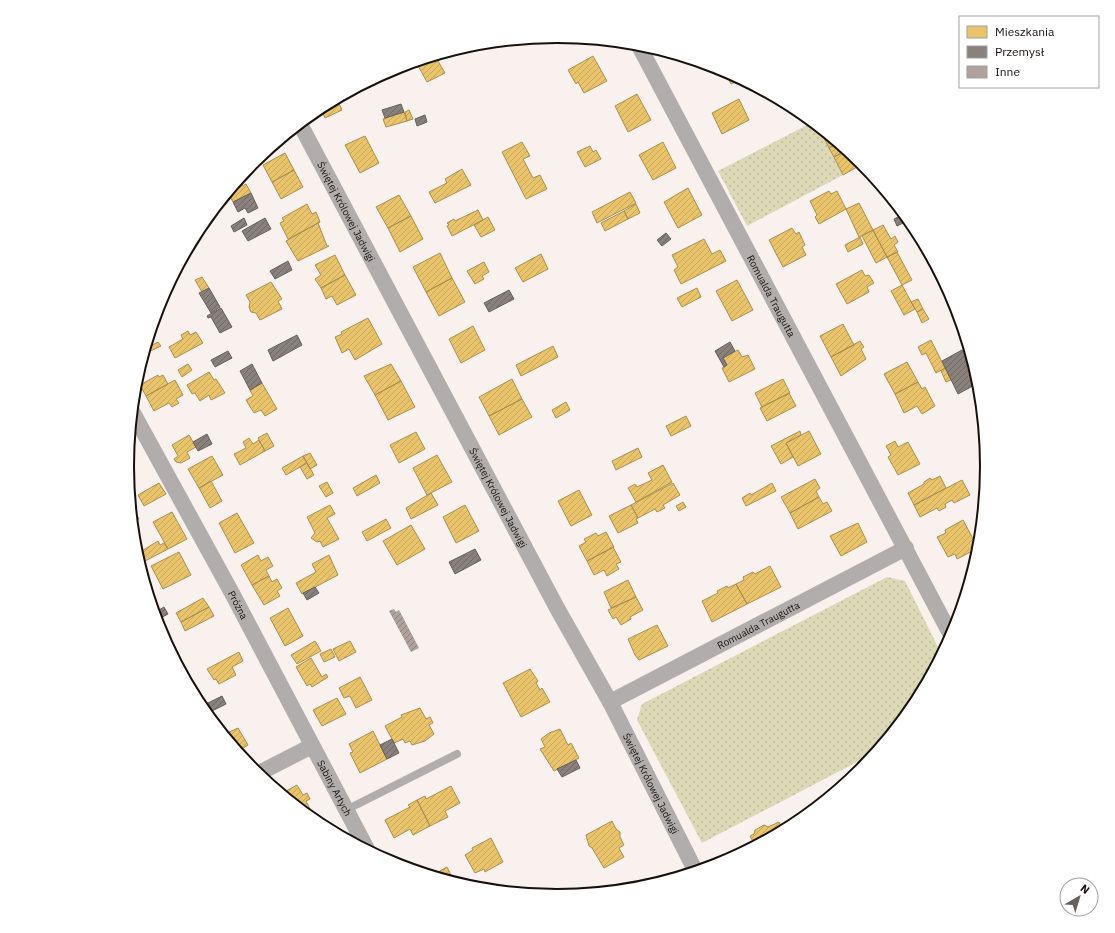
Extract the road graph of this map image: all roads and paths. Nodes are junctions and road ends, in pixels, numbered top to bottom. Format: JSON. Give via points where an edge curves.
{"nodes":[{"id":1,"x":642,"y":51,"type":"edge"},
{"id":2,"x":303,"y":129,"type":"edge"},
{"id":3,"x":137,"y":420,"type":"edge"},
{"id":4,"x":906,"y":548,"type":"junction"},
{"id":5,"x":948,"y":630,"type":"edge"},
{"id":6,"x":610,"y":702,"type":"junction"},
{"id":7,"x":312,"y":746,"type":"junction"},
{"id":8,"x":457,"y":754,"type":"dead end"},
{"id":9,"x":263,"y":771,"type":"edge"},
{"id":10,"x":346,"y":810,"type":"junction"},
{"id":11,"x":363,"y":842,"type":"edge"},
{"id":12,"x":694,"y":868,"type":"edge"}],
"edges":[{"from":1,"to":4,"type":"street","name":"Romualda Traugutta"},
{"from":2,"to":6,"type":"street","name":"Świętej Królowej Jadwigi","via":[[557,608]]},
{"from":3,"to":7,"type":"street","name":"Próżna","via":[[234,595]]},
{"from":4,"to":5,"type":"street","name":"Romualda Traugutta"},
{"from":4,"to":6,"type":"street","name":"Romualda Traugutta"},
{"from":6,"to":12,"type":"street","name":"Świętej Królowej Jadwigi"},
{"from":7,"to":9,"type":"street"},
{"from":7,"to":10,"type":"street","name":"Sabiny Artych"},
{"from":8,"to":10,"type":"lane"},
{"from":10,"to":11,"type":"street","name":"Sabiny Artych"}]}
